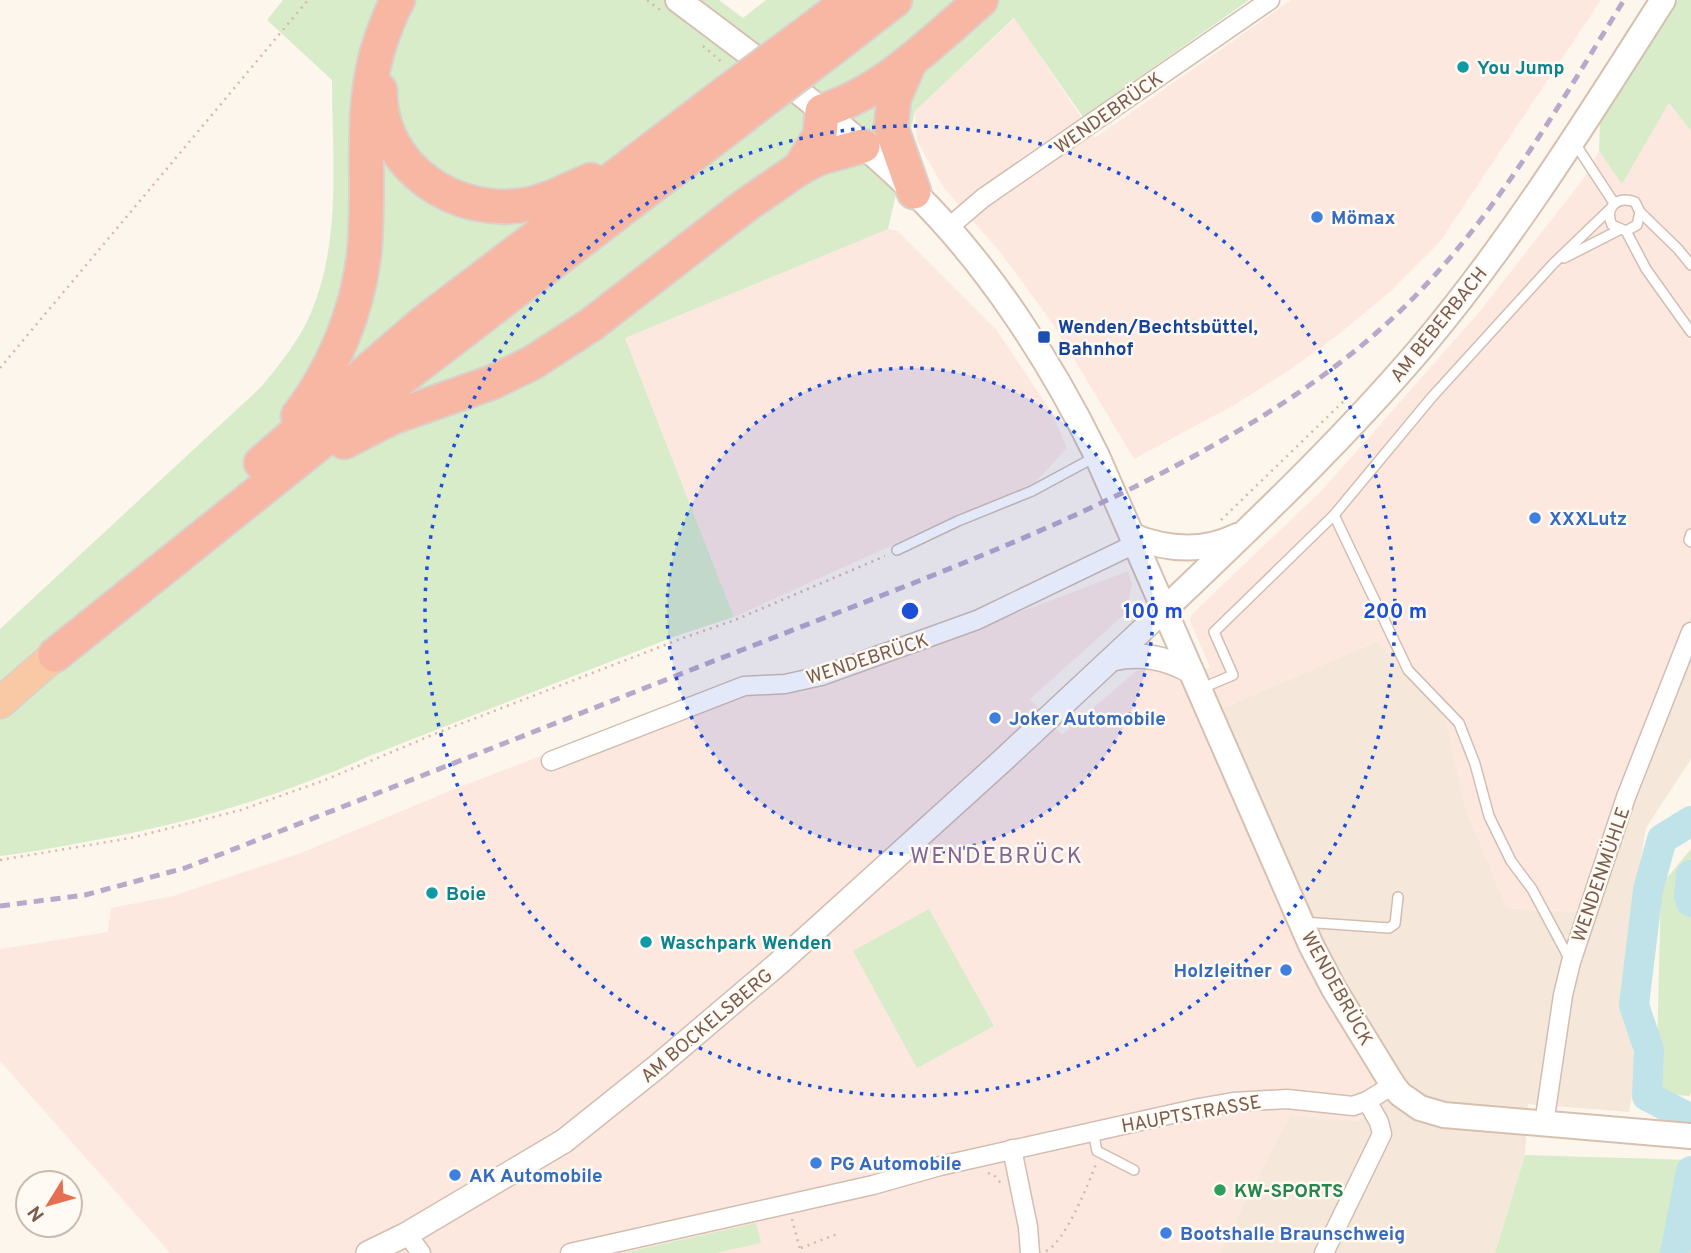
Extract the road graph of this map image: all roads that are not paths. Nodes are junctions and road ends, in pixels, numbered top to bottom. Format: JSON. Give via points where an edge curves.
{"nodes":[{"id":1,"x":398,"y":0,"type":"edge"},
{"id":2,"x":409,"y":0,"type":"edge"},
{"id":3,"x":850,"y":0,"type":"edge"},
{"id":4,"x":895,"y":0,"type":"edge"},
{"id":5,"x":981,"y":0,"type":"edge"},
{"id":6,"x":1270,"y":0,"type":"edge"},
{"id":7,"x":1663,"y":0,"type":"edge"},
{"id":8,"x":671,"y":6,"type":"edge"},
{"id":9,"x":822,"y":38,"type":"junction"},
{"id":10,"x":911,"y":59,"type":"junction"},
{"id":11,"x":736,"y":90,"type":"junction"},
{"id":12,"x":822,"y":111,"type":"junction"},
{"id":13,"x":1573,"y":141,"type":"junction"},
{"id":14,"x":863,"y":146,"type":"junction"},
{"id":15,"x":638,"y":160,"type":"junction"},
{"id":16,"x":800,"y":168,"type":"junction"},
{"id":17,"x":914,"y":192,"type":"junction"},
{"id":18,"x":1612,"y":206,"type":"junction"},
{"id":19,"x":1640,"y":212,"type":"junction"},
{"id":20,"x":948,"y":228,"type":"junction"},
{"id":21,"x":1622,"y":230,"type":"junction"},
{"id":22,"x":1553,"y":264,"type":"junction"},
{"id":23,"x":1691,"y":265,"type":"edge"},
{"id":24,"x":1691,"y":332,"type":"edge"},
{"id":25,"x":1097,"y":456,"type":"junction"},
{"id":26,"x":270,"y":468,"type":"junction"},
{"id":27,"x":1334,"y":514,"type":"junction"},
{"id":28,"x":1244,"y":533,"type":"junction"},
{"id":29,"x":1691,"y":534,"type":"edge"},
{"id":30,"x":1134,"y":540,"type":"junction"},
{"id":31,"x":1691,"y":542,"type":"edge"},
{"id":32,"x":897,"y":550,"type":"road end"},
{"id":33,"x":1164,"y":609,"type":"junction"},
{"id":34,"x":1691,"y":632,"type":"edge"},
{"id":35,"x":55,"y":656,"type":"joint"},
{"id":36,"x":1112,"y":659,"type":"junction"},
{"id":37,"x":1196,"y":680,"type":"junction"},
{"id":38,"x":0,"y":703,"type":"edge"},
{"id":39,"x":551,"y":761,"type":"dead end"},
{"id":40,"x":1398,"y":897,"type":"dead end"},
{"id":41,"x":1301,"y":922,"type":"junction"},
{"id":42,"x":1571,"y":962,"type":"junction"},
{"id":43,"x":1393,"y":1085,"type":"junction"},
{"id":44,"x":1367,"y":1101,"type":"junction"},
{"id":45,"x":1544,"y":1124,"type":"junction"},
{"id":46,"x":1093,"y":1132,"type":"junction"},
{"id":47,"x":1691,"y":1136,"type":"edge"},
{"id":48,"x":1012,"y":1149,"type":"junction"},
{"id":49,"x":1134,"y":1170,"type":"dead end"},
{"id":50,"x":407,"y":1234,"type":"junction"},
{"id":51,"x":368,"y":1253,"type":"edge"},
{"id":52,"x":421,"y":1253,"type":"edge"},
{"id":53,"x":570,"y":1253,"type":"edge"},
{"id":54,"x":1030,"y":1253,"type":"edge"},
{"id":55,"x":1324,"y":1253,"type":"edge"}],
"edges":[{"from":1,"to":26,"type":"highway","via":[[378,49],[366,103],[364,256],[355,298],[343,338]]},
{"from":2,"to":15,"type":"highway","via":[[385,51],[380,101],[384,125],[401,157],[432,188],[494,207],[530,204]]},
{"from":3,"to":9,"type":"highway"},
{"from":4,"to":9,"type":"highway"},
{"from":5,"to":10,"type":"highway"},
{"from":6,"to":20,"type":"street","name":"WENDEBRÜCK","via":[[983,198]]},
{"from":7,"to":13,"type":"main road","name":"AM BEBERBACH"},
{"from":8,"to":12,"type":"main road","name":"WENDEBRÜCK"},
{"from":9,"to":11,"type":"highway","bridge":true},
{"from":10,"to":12,"type":"highway","via":[[860,97]]},
{"from":10,"to":17,"type":"highway","via":[[894,98],[891,127]]},
{"from":11,"to":15,"type":"highway"},
{"from":11,"to":26,"type":"highway","via":[[376,398]]},
{"from":12,"to":14,"type":"main road","name":"WENDEBRÜCK"},
{"from":12,"to":16,"type":"highway","via":[[820,135]]},
{"from":13,"to":18,"type":"lane"},
{"from":13,"to":28,"type":"main road","name":"AM BEBERBACH","via":[[1503,243],[1421,347],[1339,439]]},
{"from":14,"to":16,"type":"highway"},
{"from":14,"to":17,"type":"main road","name":"WENDEBRÜCK"},
{"from":15,"to":26,"type":"highway","via":[[414,331]]},
{"from":16,"to":26,"type":"highway","via":[[592,324],[532,363]]},
{"from":17,"to":20,"type":"main road","name":"WENDEBRÜCK"},
{"from":18,"to":19,"type":"lane","via":[[1630,200]]},
{"from":18,"to":21,"type":"lane","via":[[1609,218]]},
{"from":18,"to":22,"type":"lane"},
{"from":19,"to":21,"type":"lane","via":[[1637,225]]},
{"from":19,"to":23,"type":"lane"},
{"from":20,"to":25,"type":"main road","name":"WENDEBRÜCK","via":[[1035,343]]},
{"from":21,"to":22,"type":"lane"},
{"from":21,"to":24,"type":"lane"},
{"from":22,"to":27,"type":"lane"},
{"from":25,"to":30,"type":"main road","name":"WENDEBRÜCK"},
{"from":25,"to":32,"type":"lane","via":[[1032,491]]},
{"from":26,"to":35,"type":"highway"},
{"from":27,"to":37,"type":"lane","via":[[1214,632],[1233,675]]},
{"from":27,"to":42,"type":"lane","via":[[1408,670],[1459,723],[1489,816]]},
{"from":28,"to":30,"type":"main road","via":[[1212,546],[1182,549]]},
{"from":28,"to":33,"type":"main road","name":"AM BEBERBACH"},
{"from":29,"to":31,"type":"lane"},
{"from":30,"to":33,"type":"main road","name":"WENDEBRÜCK"},
{"from":30,"to":39,"type":"street","name":"WENDEBRÜCK","via":[[977,620],[821,676],[744,687]]},
{"from":33,"to":36,"type":"street","name":"AM BOCKELSBERG"},
{"from":33,"to":37,"type":"main road","name":"WENDEBRÜCK"},
{"from":34,"to":42,"type":"street","name":"WENDENMÜHLE","via":[[1626,797]]},
{"from":35,"to":38,"type":"highway"},
{"from":36,"to":37,"type":"street","via":[[1154,656],[1172,661]]},
{"from":36,"to":50,"type":"street","name":"AM BOCKELSBERG","via":[[779,963],[659,1065],[564,1141]]},
{"from":37,"to":41,"type":"main road","name":"WENDEBRÜCK"},
{"from":40,"to":41,"type":"lane","via":[[1395,924],[1390,928]]},
{"from":41,"to":43,"type":"main road","name":"WENDEBRÜCK","via":[[1334,989]]},
{"from":42,"to":45,"type":"street","name":"WENDENMÜHLE"},
{"from":43,"to":44,"type":"street","name":"HAUPTSTRASSE"},
{"from":43,"to":45,"type":"main road","via":[[1409,1102],[1432,1113]]},
{"from":44,"to":46,"type":"street","name":"HAUPTSTRASSE","via":[[1353,1106],[1287,1099],[1233,1102]]},
{"from":44,"to":55,"type":"street","via":[[1382,1134]]},
{"from":45,"to":47,"type":"main road"},
{"from":46,"to":48,"type":"street","name":"HAUPTSTRASSE"},
{"from":46,"to":49,"type":"lane","via":[[1097,1151]]},
{"from":48,"to":53,"type":"street","name":"HAUPTSTRASSE"},
{"from":48,"to":54,"type":"street"},
{"from":50,"to":51,"type":"street","name":"AM BOCKELSBERG"},
{"from":50,"to":52,"type":"street"}]}
